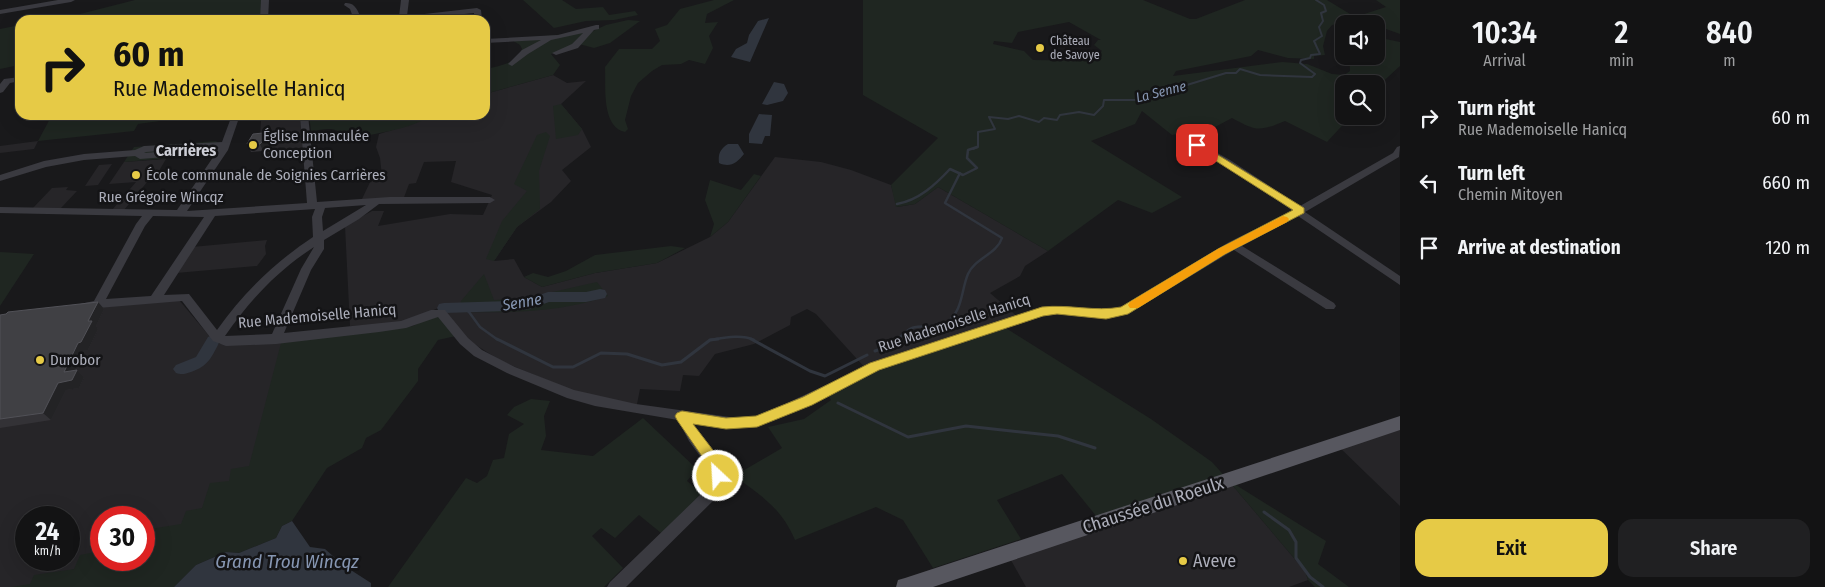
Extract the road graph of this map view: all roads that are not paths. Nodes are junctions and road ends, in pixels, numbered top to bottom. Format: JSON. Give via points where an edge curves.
{"nodes":[{"id":1,"x":71,"y":0,"type":"edge"},
{"id":2,"x":265,"y":0,"type":"edge"},
{"id":3,"x":406,"y":0,"type":"edge"},
{"id":4,"x":348,"y":5,"type":"dead end"},
{"id":5,"x":0,"y":12,"type":"edge"},
{"id":6,"x":264,"y":15,"type":"edge"},
{"id":7,"x":356,"y":15,"type":"edge"},
{"id":8,"x":403,"y":15,"type":"edge"},
{"id":9,"x":416,"y":15,"type":"edge"},
{"id":10,"x":478,"y":15,"type":"edge"},
{"id":11,"x":558,"y":37,"type":"junction"},
{"id":12,"x":505,"y":40,"type":"junction"},
{"id":13,"x":490,"y":42,"type":"edge"},
{"id":14,"x":523,"y":48,"type":"junction"},
{"id":15,"x":556,"y":53,"type":"dead end"},
{"id":16,"x":512,"y":64,"type":"dead end"},
{"id":17,"x":15,"y":80,"type":"edge"},
{"id":18,"x":0,"y":90,"type":"edge"},
{"id":19,"x":234,"y":120,"type":"edge"},
{"id":20,"x":305,"y":120,"type":"edge"},
{"id":21,"x":1182,"y":136,"type":"dead end"},
{"id":22,"x":224,"y":147,"type":"junction"},
{"id":23,"x":1400,"y":149,"type":"edge"},
{"id":24,"x":0,"y":178,"type":"edge"},
{"id":25,"x":490,"y":200,"type":"dead end"},
{"id":26,"x":376,"y":202,"type":"junction"},
{"id":27,"x":316,"y":206,"type":"junction"},
{"id":28,"x":0,"y":210,"type":"edge"},
{"id":29,"x":1299,"y":211,"type":"junction"},
{"id":30,"x":149,"y":214,"type":"junction"},
{"id":31,"x":180,"y":214,"type":"junction"},
{"id":32,"x":211,"y":214,"type":"junction"},
{"id":33,"x":319,"y":238,"type":"junction"},
{"id":34,"x":1233,"y":246,"type":"junction"},
{"id":35,"x":1400,"y":281,"type":"edge"},
{"id":36,"x":155,"y":299,"type":"junction"},
{"id":37,"x":98,"y":304,"type":"junction"},
{"id":38,"x":1330,"y":306,"type":"dead end"},
{"id":39,"x":76,"y":308,"type":"edge"},
{"id":40,"x":217,"y":338,"type":"junction"},
{"id":41,"x":276,"y":339,"type":"junction"},
{"id":42,"x":682,"y":416,"type":"junction"},
{"id":43,"x":1400,"y":423,"type":"edge"},
{"id":44,"x":615,"y":587,"type":"edge"},
{"id":45,"x":905,"y":587,"type":"edge"}],
"edges":[{"from":1,"to":5,"type":"street"},
{"from":2,"to":6,"type":"street"},
{"from":3,"to":8,"type":"street"},
{"from":4,"to":7,"type":"street"},
{"from":9,"to":10,"type":"street","via":[[479,7]]},
{"from":11,"to":12,"type":"street"},
{"from":11,"to":14,"type":"street"},
{"from":11,"to":15,"type":"street","via":[[582,33],[575,46]]},
{"from":12,"to":13,"type":"street"},
{"from":12,"to":14,"type":"street"},
{"from":14,"to":16,"type":"street"},
{"from":17,"to":18,"type":"street","via":[[7,81]]},
{"from":19,"to":22,"type":"street"},
{"from":20,"to":27,"type":"street"},
{"from":21,"to":29,"type":"street"},
{"from":22,"to":24,"type":"street","via":[[144,149],[137,153],[84,157],[44,164]]},
{"from":22,"to":31,"type":"street"},
{"from":23,"to":29,"type":"street","name":"Rue Mademoiselle Hanicq"},
{"from":25,"to":26,"type":"street","name":"Rue Grégoire Wincqz"},
{"from":26,"to":27,"type":"street","name":"Rue Grégoire Wincqz"},
{"from":26,"to":33,"type":"street"},
{"from":27,"to":32,"type":"street","name":"Rue Grégoire Wincqz"},
{"from":27,"to":33,"type":"street"},
{"from":28,"to":30,"type":"street","name":"Rue Grégoire Wincqz"},
{"from":29,"to":34,"type":"street","name":"Rue Mademoiselle Hanicq"},
{"from":29,"to":35,"type":"street"},
{"from":30,"to":31,"type":"street","name":"Rue Grégoire Wincqz"},
{"from":30,"to":37,"type":"street"},
{"from":31,"to":32,"type":"street","name":"Rue Grégoire Wincqz"},
{"from":32,"to":36,"type":"street"},
{"from":33,"to":40,"type":"street","via":[[263,280]]},
{"from":33,"to":41,"type":"street","via":[[320,249],[306,269]]},
{"from":34,"to":38,"type":"street"},
{"from":34,"to":42,"type":"street","name":"Rue Mademoiselle Hanicq","via":[[1124,311],[1106,314],[1042,312],[874,367],[807,401],[757,421],[726,423]]},
{"from":36,"to":37,"type":"street","name":"Rue Mademoiselle Hanicq"},
{"from":36,"to":40,"type":"street","name":"Rue Mademoiselle Hanicq","via":[[185,297]]},
{"from":37,"to":39,"type":"street","name":"Rue Mademoiselle Hanicq"},
{"from":40,"to":41,"type":"street","name":"Rue Mademoiselle Hanicq","via":[[226,341]]},
{"from":41,"to":42,"type":"street","name":"Rue Mademoiselle Hanicq","via":[[409,324],[429,314],[441,313],[464,342],[478,353],[518,373],[595,401]]},
{"from":42,"to":44,"type":"street","via":[[716,466],[716,487]]},
{"from":43,"to":45,"type":"main road","name":"Chaussée du Roeulx"}]}
